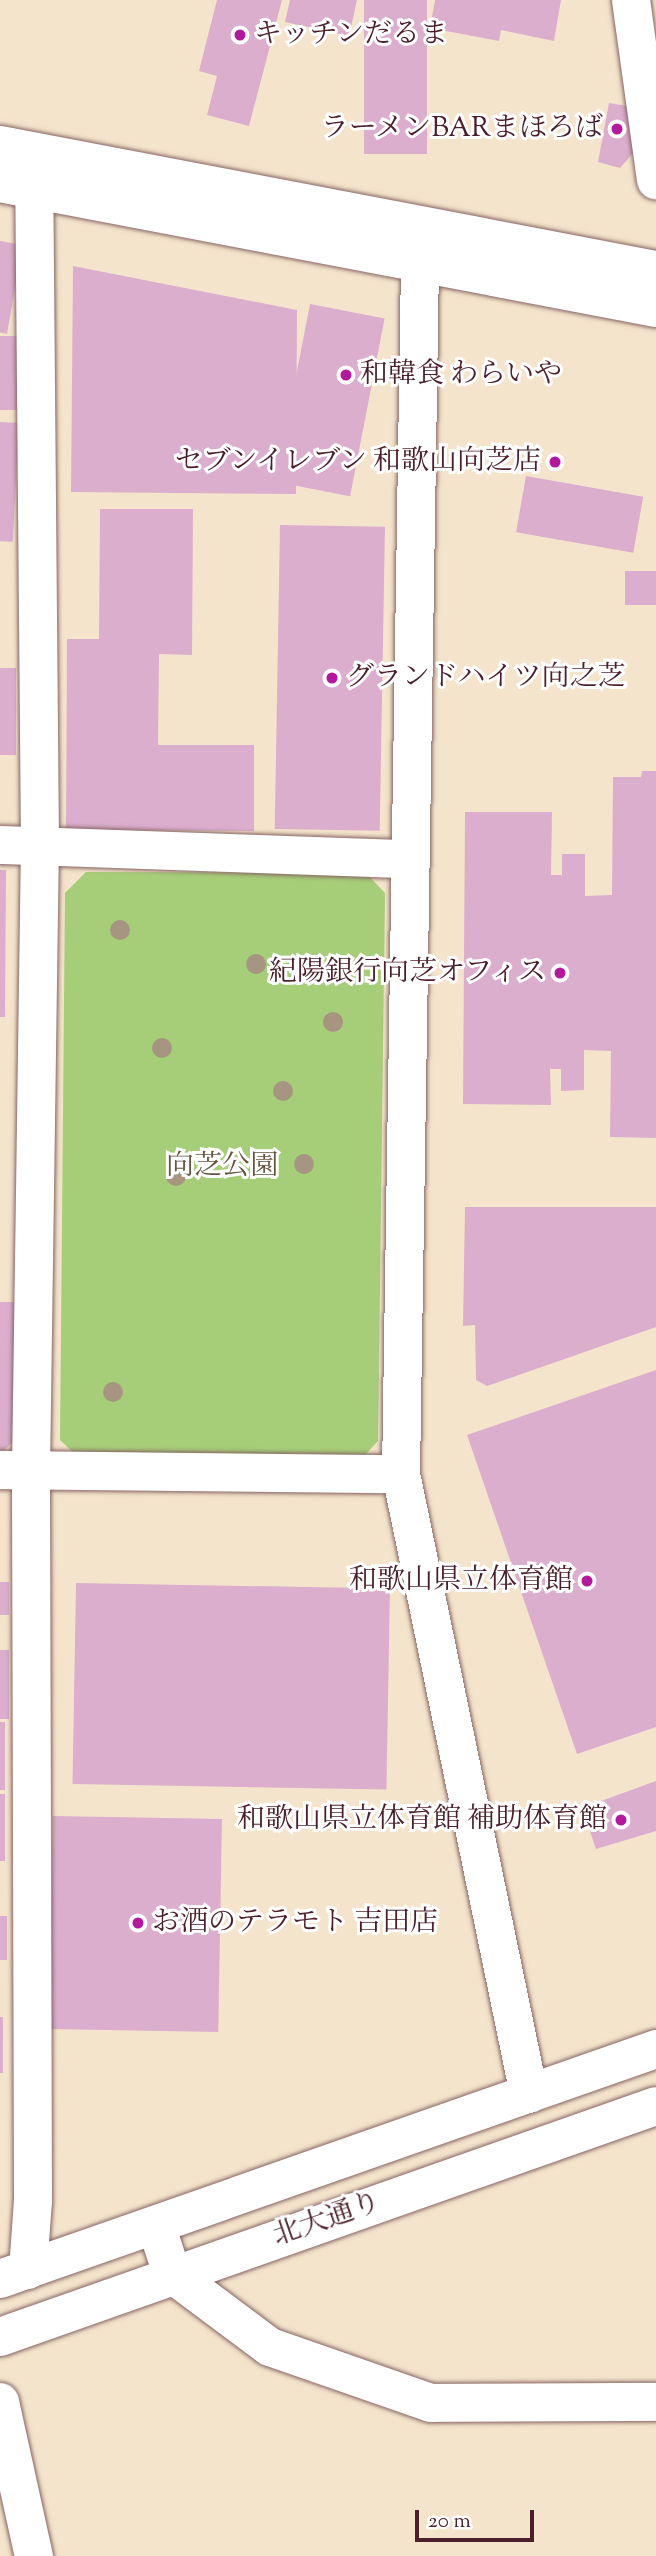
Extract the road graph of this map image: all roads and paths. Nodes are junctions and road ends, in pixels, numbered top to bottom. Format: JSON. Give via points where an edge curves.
{"nodes":[{"id":1,"x":631,"y":0,"type":"edge"},
{"id":2,"x":17,"y":148,"type":"edge"},
{"id":3,"x":656,"y":180,"type":"edge"},
{"id":4,"x":17,"y":187,"type":"edge"},
{"id":5,"x":423,"y":246,"type":"junction"},
{"id":6,"x":656,"y":270,"type":"edge"},
{"id":7,"x":656,"y":308,"type":"edge"},
{"id":8,"x":0,"y":845,"type":"edge"},
{"id":9,"x":40,"y":845,"type":"junction"},
{"id":10,"x":410,"y":859,"type":"junction"},
{"id":11,"x":15,"y":1470,"type":"edge"},
{"id":12,"x":401,"y":1474,"type":"junction"},
{"id":13,"x":656,"y":2049,"type":"edge"},
{"id":14,"x":529,"y":2094,"type":"junction"},
{"id":15,"x":656,"y":2106,"type":"edge"},
{"id":16,"x":156,"y":2225,"type":"junction"},
{"id":17,"x":172,"y":2274,"type":"junction"},
{"id":18,"x":14,"y":2275,"type":"edge"},
{"id":19,"x":0,"y":2337,"type":"edge"},
{"id":20,"x":0,"y":2402,"type":"edge"},
{"id":21,"x":656,"y":2402,"type":"edge"},
{"id":22,"x":34,"y":2556,"type":"edge"}],
"edges":[{"from":1,"to":3,"type":"street"},
{"from":2,"to":4,"type":"street"},
{"from":2,"to":5,"type":"street"},
{"from":4,"to":5,"type":"street"},
{"from":4,"to":9,"type":"street"},
{"from":5,"to":6,"type":"street"},
{"from":5,"to":7,"type":"street"},
{"from":5,"to":10,"type":"street"},
{"from":8,"to":9,"type":"street"},
{"from":9,"to":10,"type":"street"},
{"from":9,"to":11,"type":"street"},
{"from":10,"to":12,"type":"street"},
{"from":11,"to":12,"type":"street"},
{"from":11,"to":18,"type":"street","via":[[33,2201]]},
{"from":12,"to":14,"type":"street"},
{"from":13,"to":14,"type":"street","name":"北大通り"},
{"from":14,"to":16,"type":"street","name":"北大通り"},
{"from":15,"to":17,"type":"street","name":"北大通り"},
{"from":16,"to":17,"type":"street"},
{"from":16,"to":18,"type":"street","name":"北大通り"},
{"from":17,"to":19,"type":"street","name":"北大通り"},
{"from":17,"to":21,"type":"street","via":[[270,2347],[431,2403]]},
{"from":20,"to":22,"type":"street"}]}
